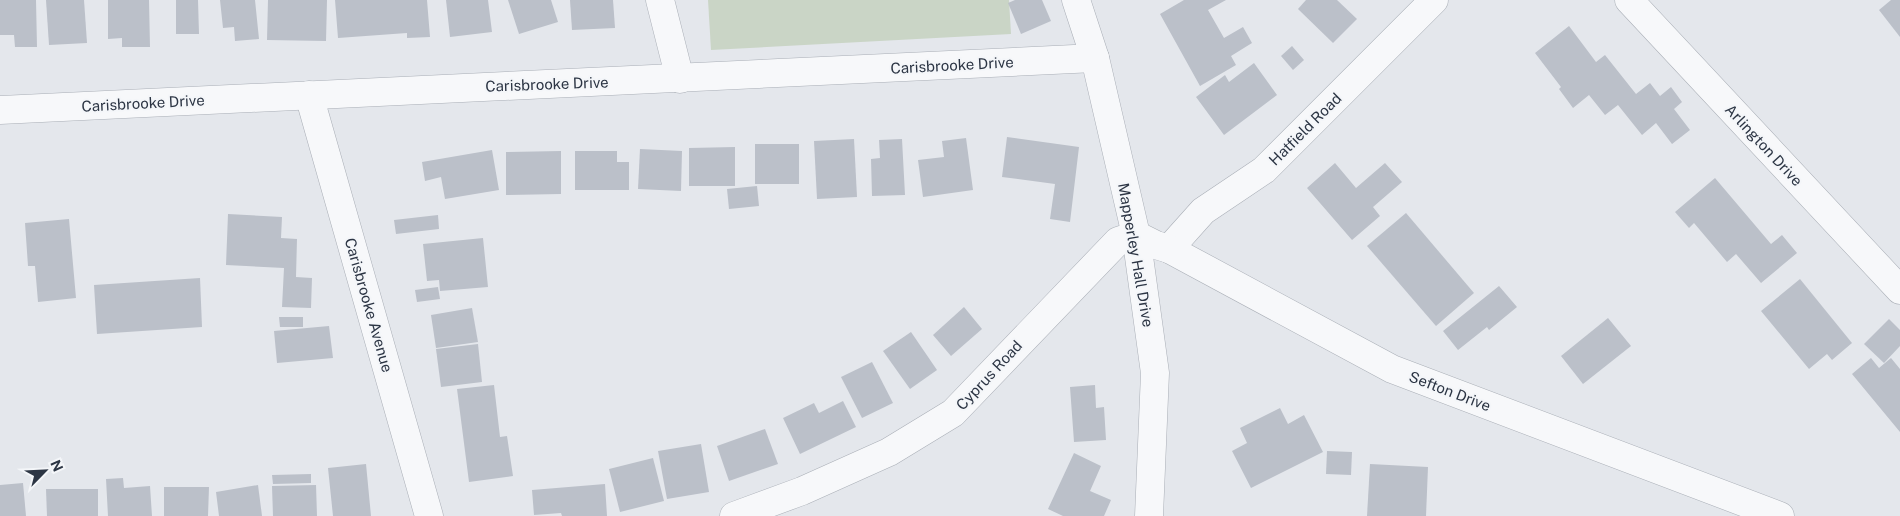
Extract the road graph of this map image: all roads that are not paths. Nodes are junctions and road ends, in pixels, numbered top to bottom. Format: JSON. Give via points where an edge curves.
{"nodes":[{"id":1,"x":660,"y":0,"type":"edge"},
{"id":2,"x":1076,"y":0,"type":"edge"},
{"id":3,"x":1434,"y":0,"type":"edge"},
{"id":4,"x":1629,"y":0,"type":"edge"},
{"id":5,"x":1094,"y":58,"type":"junction"},
{"id":6,"x":680,"y":79,"type":"junction"},
{"id":7,"x":309,"y":94,"type":"junction"},
{"id":8,"x":0,"y":110,"type":"edge"},
{"id":9,"x":1136,"y":235,"type":"junction"},
{"id":10,"x":1169,"y":249,"type":"junction"},
{"id":11,"x":1900,"y":290,"type":"edge"},
{"id":12,"x":429,"y":516,"type":"edge"},
{"id":13,"x":734,"y":516,"type":"edge"},
{"id":14,"x":1149,"y":516,"type":"edge"},
{"id":15,"x":1780,"y":516,"type":"edge"}],
"edges":[{"from":1,"to":6,"type":"street"},
{"from":2,"to":5,"type":"street","name":"Mapperley Hall Drive"},
{"from":3,"to":10,"type":"street","name":"Hatfield Road","via":[[1264,170],[1203,211]]},
{"from":4,"to":11,"type":"street","name":"Arlington Drive"},
{"from":5,"to":6,"type":"street","name":"Carisbrooke Drive"},
{"from":5,"to":9,"type":"street","name":"Mapperley Hall Drive"},
{"from":6,"to":7,"type":"street","name":"Carisbrooke Drive"},
{"from":7,"to":8,"type":"street","name":"Carisbrooke Drive"},
{"from":7,"to":12,"type":"street","name":"Carisbrooke Avenue"},
{"from":9,"to":10,"type":"street","name":"Sefton Drive"},
{"from":9,"to":13,"type":"street","name":"Cyprus Road","via":[[1118,241],[953,413],[889,452],[802,491]]},
{"from":9,"to":14,"type":"street","name":"Mapperley Hall Drive","via":[[1155,373]]},
{"from":10,"to":15,"type":"street","name":"Sefton Drive","via":[[1392,370]]}]}
